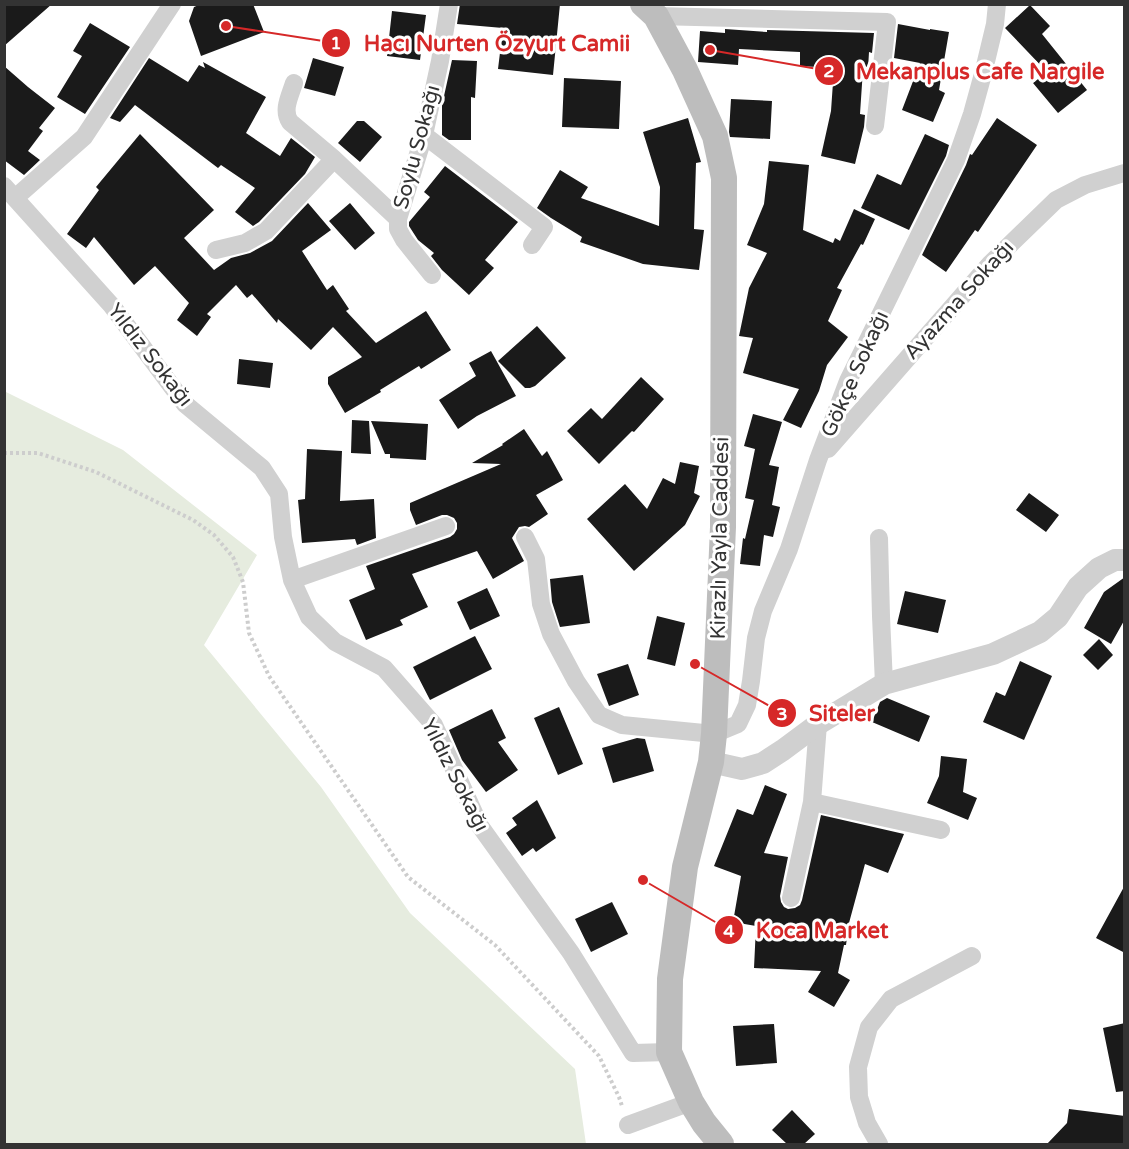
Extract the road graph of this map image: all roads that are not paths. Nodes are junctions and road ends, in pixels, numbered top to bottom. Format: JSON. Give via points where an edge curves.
{"nodes":[{"id":1,"x":172,"y":4,"type":"edge"},
{"id":2,"x":449,"y":4,"type":"edge"},
{"id":3,"x":998,"y":4,"type":"edge"},
{"id":4,"x":650,"y":10,"type":"edge"},
{"id":5,"x":294,"y":84,"type":"dead end"},
{"id":6,"x":875,"y":126,"type":"dead end"},
{"id":7,"x":424,"y":135,"type":"junction"},
{"id":8,"x":334,"y":159,"type":"junction"},
{"id":9,"x":1125,"y":173,"type":"edge"},
{"id":10,"x":10,"y":192,"type":"edge"},
{"id":11,"x":398,"y":219,"type":"junction"},
{"id":12,"x":532,"y":245,"type":"dead end"},
{"id":13,"x":216,"y":250,"type":"dead end"},
{"id":14,"x":432,"y":275,"type":"dead end"},
{"id":15,"x":818,"y":460,"type":"junction"},
{"id":16,"x":446,"y":526,"type":"dead end"},
{"id":17,"x":525,"y":537,"type":"dead end"},
{"id":18,"x":879,"y":538,"type":"dead end"},
{"id":19,"x":1125,"y":560,"type":"edge"},
{"id":20,"x":292,"y":580,"type":"junction"},
{"id":21,"x":884,"y":684,"type":"junction"},
{"id":22,"x":818,"y":724,"type":"junction"},
{"id":23,"x":714,"y":735,"type":"junction"},
{"id":24,"x":711,"y":762,"type":"junction"},
{"id":25,"x":812,"y":802,"type":"junction"},
{"id":26,"x":941,"y":830,"type":"dead end"},
{"id":27,"x":791,"y":898,"type":"dead end"},
{"id":28,"x":972,"y":956,"type":"dead end"},
{"id":29,"x":669,"y":1052,"type":"junction"},
{"id":30,"x":691,"y":1102,"type":"junction"},
{"id":31,"x":628,"y":1125,"type":"road end"},
{"id":32,"x":722,"y":1144,"type":"edge"},
{"id":33,"x":879,"y":1144,"type":"edge"}],
"edges":[{"from":1,"to":10,"type":"street","via":[[84,137]]},
{"from":2,"to":7,"type":"street","name":"Soylu Sokağı"},
{"from":3,"to":15,"type":"street","name":"Gökçe Sokağı","via":[[972,114],[956,160],[848,381]]},
{"from":4,"to":6,"type":"street","via":[[887,22]]},
{"from":4,"to":23,"type":"main road","name":"Kirazlı Yayla Caddesi","via":[[686,70],[715,136],[724,178],[723,527]]},
{"from":5,"to":8,"type":"street","name":"Soylu Sokağı","via":[[287,117]]},
{"from":7,"to":11,"type":"street","name":"Soylu Sokağı"},
{"from":7,"to":12,"type":"street","via":[[544,226]]},
{"from":8,"to":11,"type":"street","name":"Soylu Sokağı"},
{"from":8,"to":13,"type":"street","via":[[266,231],[245,243]]},
{"from":9,"to":15,"type":"street","name":"Ayazma Sokağı","via":[[1085,185],[1056,200],[990,264]]},
{"from":10,"to":20,"type":"street","name":"Yıldız Sokağı","via":[[112,306],[185,404],[262,468],[279,494]]},
{"from":11,"to":14,"type":"street","name":"Soylu Sokağı","via":[[404,240]]},
{"from":15,"to":23,"type":"street","name":"Gökçe Sokağı","via":[[789,549],[763,611],[747,705],[738,724]]},
{"from":16,"to":20,"type":"street"},
{"from":17,"to":23,"type":"street","via":[[536,559],[541,604],[551,634],[599,715],[622,725]]},
{"from":18,"to":21,"type":"street"},
{"from":19,"to":21,"type":"street","via":[[1099,568],[1078,587],[1058,617],[1040,632],[993,654]]},
{"from":20,"to":29,"type":"street","name":"Yıldız Sokağı","via":[[309,617],[334,642],[384,668],[434,724],[480,826],[571,953],[633,1053]]},
{"from":21,"to":22,"type":"street"},
{"from":22,"to":24,"type":"street","via":[[763,763],[742,769]]},
{"from":22,"to":25,"type":"street"},
{"from":23,"to":24,"type":"main road","name":"Kirazlı Yayla Caddesi"},
{"from":24,"to":29,"type":"main road","name":"Kirazlı Yayla Caddesi","via":[[685,867],[670,979]]},
{"from":25,"to":26,"type":"street"},
{"from":25,"to":27,"type":"street"},
{"from":28,"to":33,"type":"street","via":[[891,999],[869,1027],[858,1067],[859,1097]]},
{"from":29,"to":30,"type":"main road","name":"Kirazlı Yayla Caddesi"},
{"from":30,"to":31,"type":"street"},
{"from":30,"to":32,"type":"main road","name":"Kirazlı Yayla Caddesi"}]}
